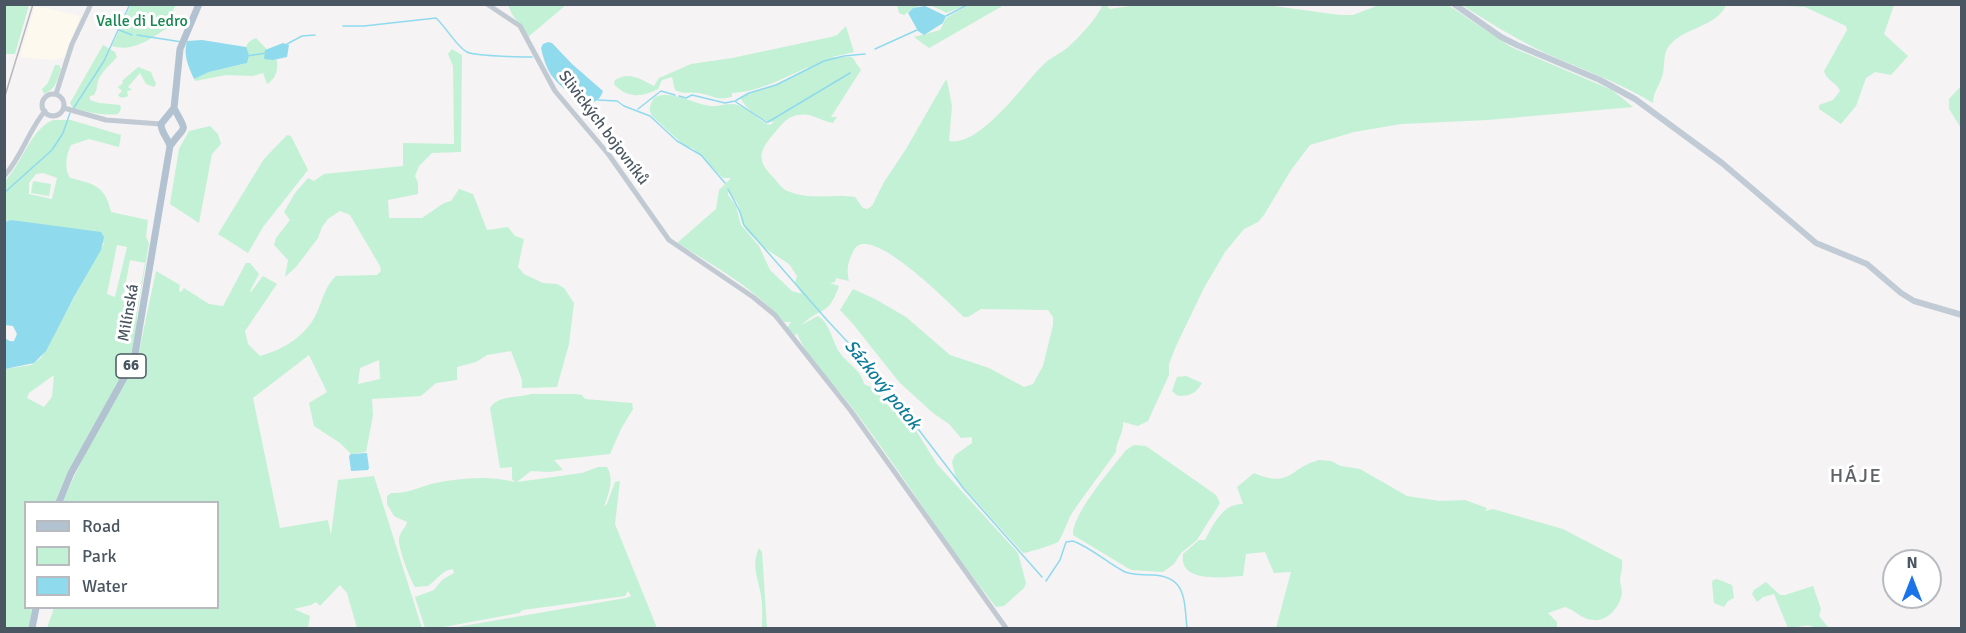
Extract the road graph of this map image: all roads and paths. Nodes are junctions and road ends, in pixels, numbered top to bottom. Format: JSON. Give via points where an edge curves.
{"nodes":[{"id":1,"x":91,"y":4,"type":"edge"},
{"id":2,"x":199,"y":4,"type":"edge"},
{"id":3,"x":487,"y":4,"type":"edge"},
{"id":4,"x":1454,"y":4,"type":"edge"},
{"id":5,"x":56,"y":94,"type":"junction"},
{"id":6,"x":69,"y":110,"type":"junction"},
{"id":7,"x":45,"y":111,"type":"junction"},
{"id":8,"x":174,"y":113,"type":"junction"},
{"id":9,"x":161,"y":124,"type":"junction"},
{"id":10,"x":168,"y":136,"type":"junction"},
{"id":11,"x":176,"y":137,"type":"junction"},
{"id":12,"x":170,"y":146,"type":"junction"},
{"id":13,"x":4,"y":176,"type":"edge"},
{"id":14,"x":1962,"y":315,"type":"edge"},
{"id":15,"x":59,"y":501,"type":"edge"},
{"id":16,"x":36,"y":609,"type":"edge"},
{"id":17,"x":32,"y":628,"type":"edge"},
{"id":18,"x":1006,"y":628,"type":"edge"}],
"edges":[{"from":1,"to":5,"type":"street","via":[[72,44]]},
{"from":2,"to":8,"type":"main road","name":"Milínská","via":[[181,44]]},
{"from":3,"to":18,"type":"street","name":"Slivických bojovníků","via":[[516,22],[555,91],[609,155],[669,240],[775,315],[851,411]]},
{"from":4,"to":14,"type":"main road","via":[[1501,37],[1635,99],[1722,163],[1816,243],[1867,264],[1914,301]]},
{"from":5,"to":6,"type":"street"},
{"from":5,"to":7,"type":"street","via":[[45,98]]},
{"from":6,"to":7,"type":"street","via":[[54,116]]},
{"from":6,"to":9,"type":"street","via":[[106,120]]},
{"from":7,"to":13,"type":"street"},
{"from":8,"to":9,"type":"main road"},
{"from":8,"to":11,"type":"main road","name":"Milínská","via":[[184,127]]},
{"from":9,"to":10,"type":"main road","name":"Milínská","via":[[162,132]]},
{"from":10,"to":11,"type":"main road"},
{"from":10,"to":12,"type":"main road","name":"Milínská"},
{"from":11,"to":12,"type":"main road","name":"Milínská","number":"66"},
{"from":12,"to":15,"type":"main road","name":"Milínská","number":"66","via":[[134,360]]},
{"from":16,"to":17,"type":"main road"}]}
